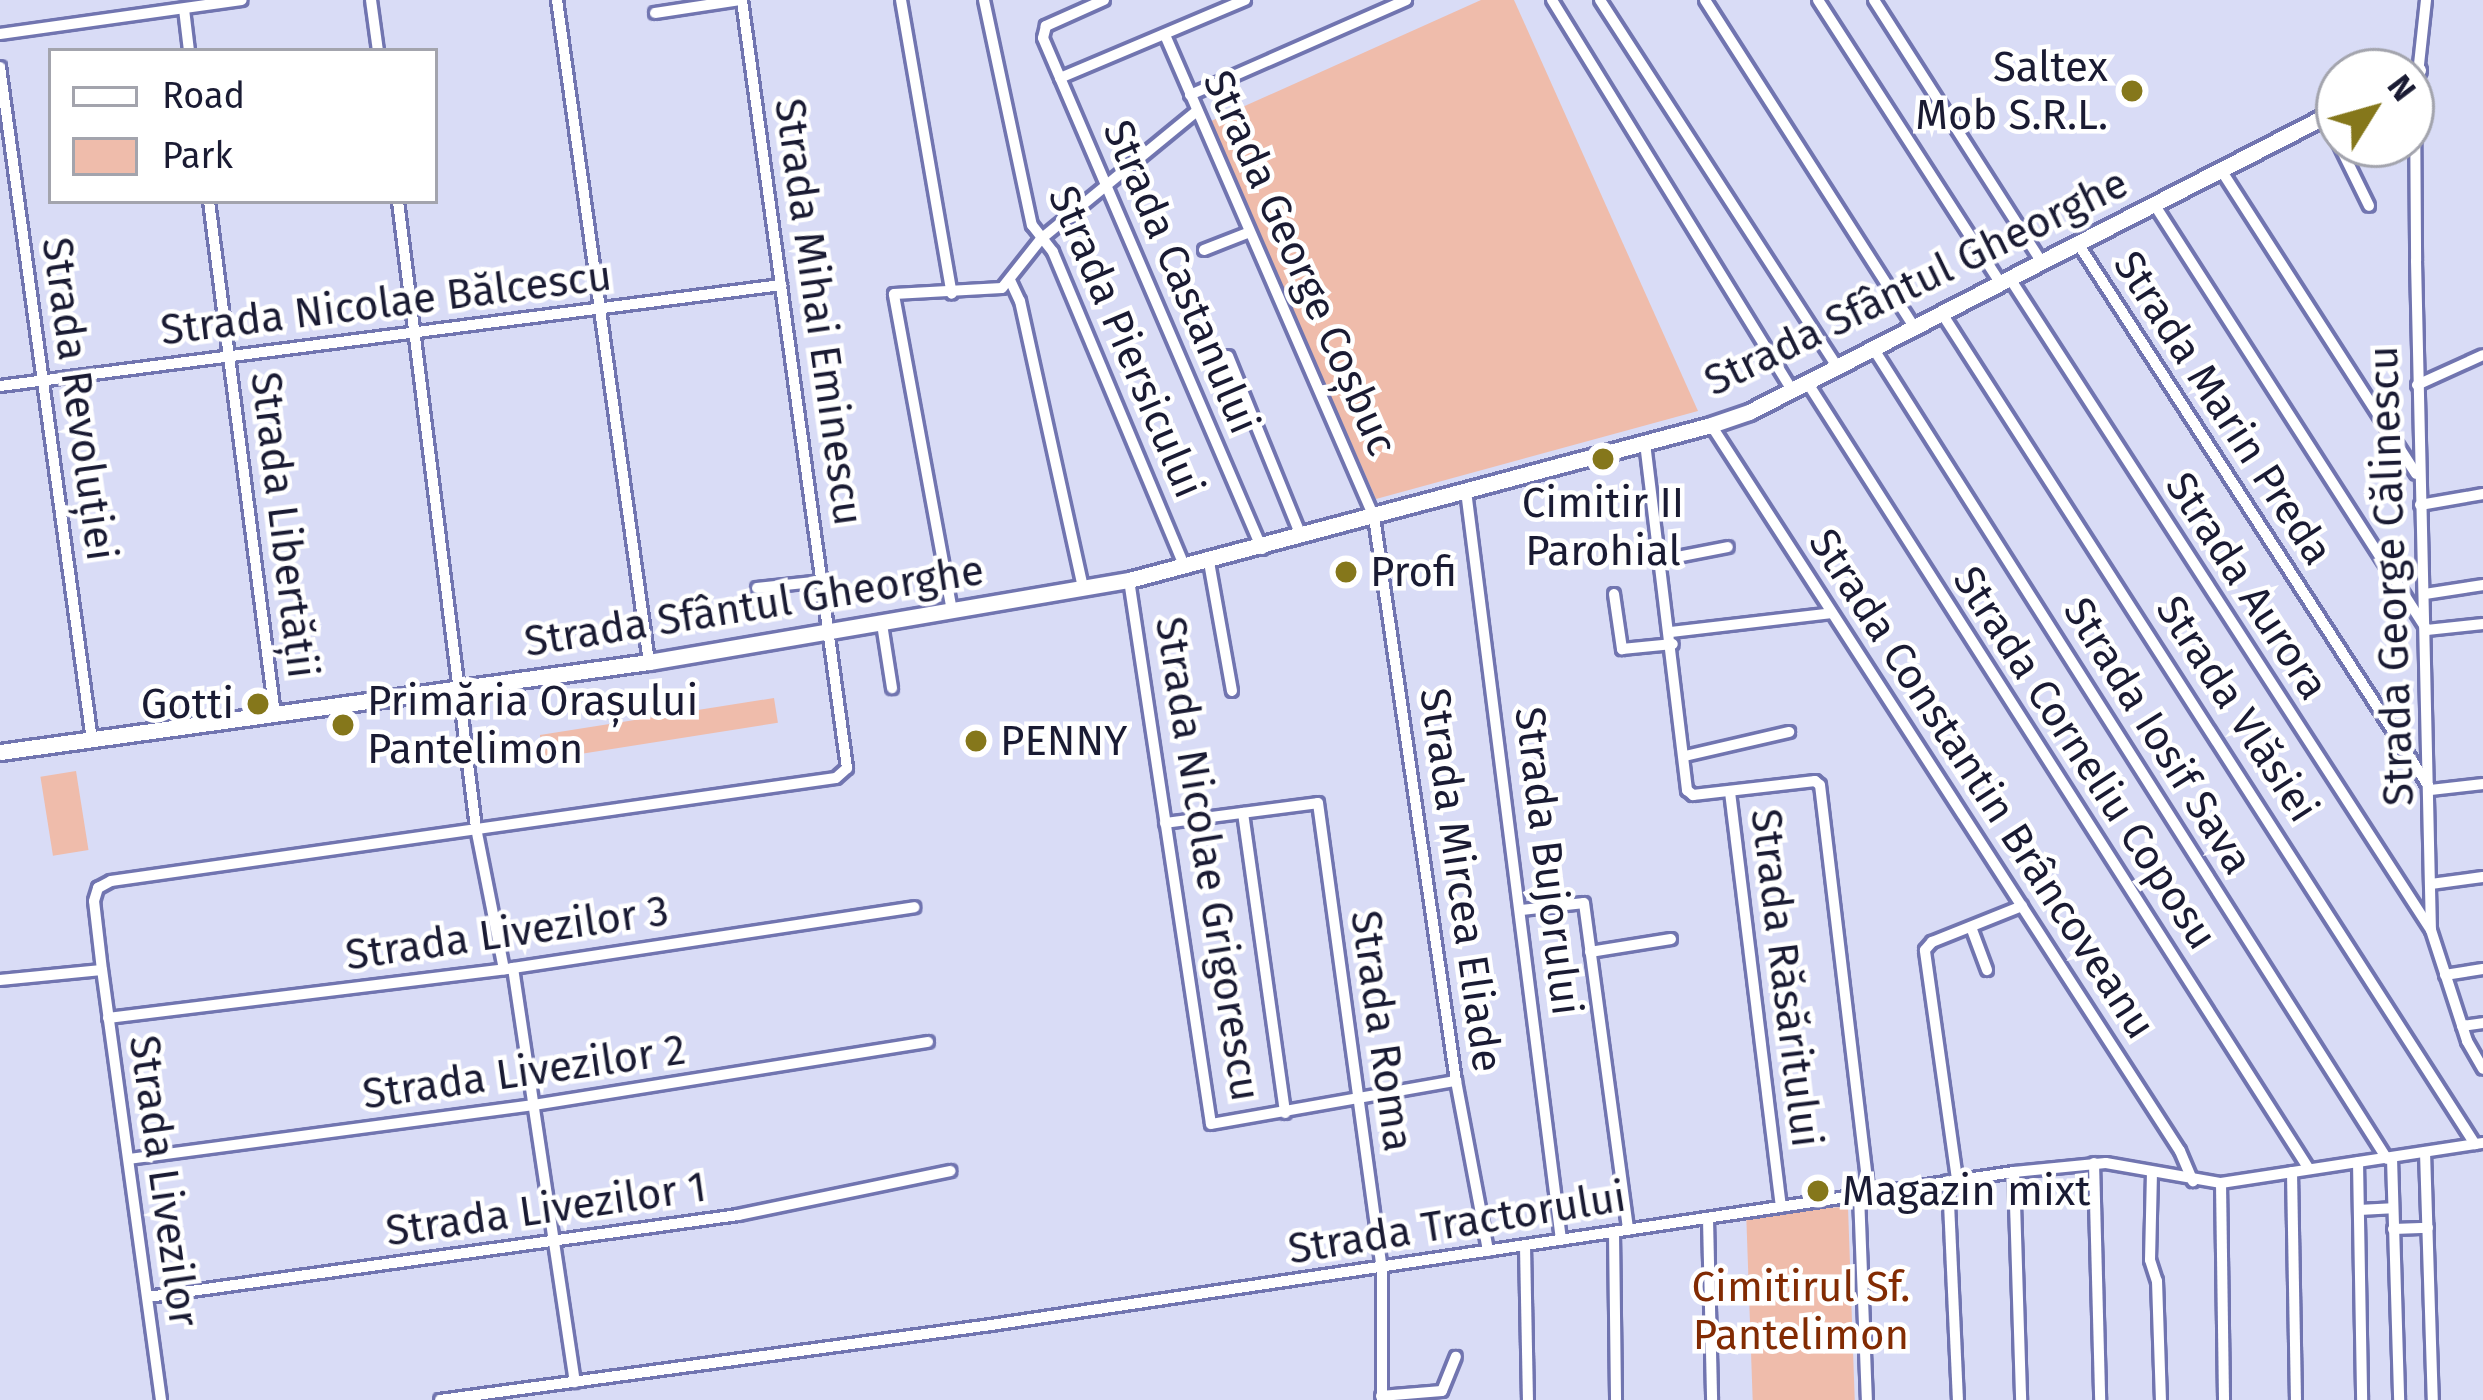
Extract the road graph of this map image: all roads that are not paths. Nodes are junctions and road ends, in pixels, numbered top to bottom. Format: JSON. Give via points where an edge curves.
{"nodes":[{"id":1,"x":242,"y":0,"type":"edge"},
{"id":2,"x":370,"y":0,"type":"edge"},
{"id":3,"x":557,"y":0,"type":"edge"},
{"id":4,"x":741,"y":0,"type":"edge"},
{"id":5,"x":901,"y":0,"type":"edge"},
{"id":6,"x":984,"y":0,"type":"edge"},
{"id":7,"x":1104,"y":0,"type":"edge"},
{"id":8,"x":1245,"y":0,"type":"edge"},
{"id":9,"x":1406,"y":0,"type":"edge"},
{"id":10,"x":1552,"y":0,"type":"edge"},
{"id":11,"x":1600,"y":0,"type":"edge"},
{"id":12,"x":1705,"y":0,"type":"edge"},
{"id":13,"x":1818,"y":0,"type":"edge"},
{"id":14,"x":1874,"y":0,"type":"edge"},
{"id":15,"x":2426,"y":0,"type":"edge"},
{"id":16,"x":186,"y":6,"type":"edge"},
{"id":17,"x":655,"y":13,"type":"dead end"},
{"id":18,"x":0,"y":34,"type":"edge"},
{"id":19,"x":1165,"y":34,"type":"junction"},
{"id":20,"x":190,"y":48,"type":"edge"},
{"id":21,"x":377,"y":48,"type":"edge"},
{"id":22,"x":2419,"y":48,"type":"edge"},
{"id":23,"x":0,"y":67,"type":"edge"},
{"id":24,"x":1060,"y":78,"type":"junction"},
{"id":25,"x":1190,"y":95,"type":"junction"},
{"id":26,"x":1197,"y":111,"type":"junction"},
{"id":27,"x":2315,"y":122,"type":"edge"},
{"id":28,"x":2353,"y":168,"type":"edge"},
{"id":29,"x":2414,"y":168,"type":"edge"},
{"id":30,"x":2221,"y":170,"type":"junction"},
{"id":31,"x":1107,"y":187,"type":"junction"},
{"id":32,"x":209,"y":204,"type":"edge"},
{"id":33,"x":398,"y":204,"type":"edge"},
{"id":34,"x":2154,"y":204,"type":"junction"},
{"id":35,"x":2368,"y":206,"type":"dead end"},
{"id":36,"x":1250,"y":232,"type":"junction"},
{"id":37,"x":1041,"y":238,"type":"junction"},
{"id":38,"x":2078,"y":242,"type":"junction"},
{"id":39,"x":1204,"y":250,"type":"dead end"},
{"id":40,"x":2041,"y":261,"type":"junction"},
{"id":41,"x":2005,"y":279,"type":"junction"},
{"id":42,"x":1010,"y":280,"type":"junction"},
{"id":43,"x":781,"y":285,"type":"junction"},
{"id":44,"x":952,"y":294,"type":"junction"},
{"id":45,"x":598,"y":308,"type":"junction"},
{"id":46,"x":1941,"y":312,"type":"junction"},
{"id":47,"x":1914,"y":327,"type":"junction"},
{"id":48,"x":416,"y":332,"type":"junction"},
{"id":49,"x":1873,"y":348,"type":"junction"},
{"id":50,"x":2483,"y":355,"type":"edge"},
{"id":51,"x":229,"y":356,"type":"junction"},
{"id":52,"x":1228,"y":356,"type":"dead end"},
{"id":53,"x":1837,"y":367,"type":"junction"},
{"id":54,"x":43,"y":381,"type":"junction"},
{"id":55,"x":2417,"y":385,"type":"junction"},
{"id":56,"x":0,"y":386,"type":"edge"},
{"id":57,"x":1799,"y":386,"type":"junction"},
{"id":58,"x":1711,"y":425,"type":"junction"},
{"id":59,"x":1646,"y":443,"type":"junction"},
{"id":60,"x":2418,"y":477,"type":"junction"},
{"id":61,"x":1466,"y":491,"type":"junction"},
{"id":62,"x":2483,"y":494,"type":"edge"},
{"id":63,"x":2420,"y":505,"type":"junction"},
{"id":64,"x":1374,"y":517,"type":"junction"},
{"id":65,"x":1302,"y":538,"type":"junction"},
{"id":66,"x":1728,"y":547,"type":"dead end"},
{"id":67,"x":1262,"y":549,"type":"junction"},
{"id":68,"x":1662,"y":560,"type":"junction"},
{"id":69,"x":1209,"y":562,"type":"junction"},
{"id":70,"x":1185,"y":567,"type":"junction"},
{"id":71,"x":823,"y":580,"type":"junction"},
{"id":72,"x":1129,"y":580,"type":"junction"},
{"id":73,"x":2483,"y":585,"type":"edge"},
{"id":74,"x":757,"y":588,"type":"dead end"},
{"id":75,"x":1083,"y":588,"type":"junction"},
{"id":76,"x":1614,"y":594,"type":"dead end"},
{"id":77,"x":2425,"y":594,"type":"junction"},
{"id":78,"x":952,"y":611,"type":"junction"},
{"id":79,"x":1832,"y":613,"type":"junction"},
{"id":80,"x":882,"y":624,"type":"junction"},
{"id":81,"x":2483,"y":624,"type":"edge"},
{"id":82,"x":2427,"y":630,"type":"junction"},
{"id":83,"x":830,"y":633,"type":"junction"},
{"id":84,"x":1672,"y":638,"type":"junction"},
{"id":85,"x":649,"y":662,"type":"junction"},
{"id":86,"x":892,"y":688,"type":"dead end"},
{"id":87,"x":460,"y":690,"type":"junction"},
{"id":88,"x":1232,"y":692,"type":"dead end"},
{"id":89,"x":275,"y":716,"type":"junction"},
{"id":90,"x":1789,"y":732,"type":"dead end"},
{"id":91,"x":92,"y":740,"type":"junction"},
{"id":92,"x":0,"y":752,"type":"edge"},
{"id":93,"x":1685,"y":756,"type":"junction"},
{"id":94,"x":2483,"y":784,"type":"edge"},
{"id":95,"x":2431,"y":790,"type":"junction"},
{"id":96,"x":1730,"y":792,"type":"junction"},
{"id":97,"x":1243,"y":813,"type":"junction"},
{"id":98,"x":1165,"y":823,"type":"junction"},
{"id":99,"x":476,"y":828,"type":"junction"},
{"id":100,"x":2483,"y":878,"type":"edge"},
{"id":101,"x":2431,"y":884,"type":"junction"},
{"id":102,"x":2022,"y":906,"type":"junction"},
{"id":103,"x":914,"y":908,"type":"dead end"},
{"id":104,"x":1522,"y":910,"type":"junction"},
{"id":105,"x":1971,"y":927,"type":"junction"},
{"id":106,"x":2431,"y":930,"type":"junction"},
{"id":107,"x":1671,"y":939,"type":"dead end"},
{"id":108,"x":1590,"y":952,"type":"junction"},
{"id":109,"x":508,"y":968,"type":"junction"},
{"id":110,"x":102,"y":970,"type":"junction"},
{"id":111,"x":1987,"y":970,"type":"dead end"},
{"id":112,"x":2483,"y":970,"type":"edge"},
{"id":113,"x":2445,"y":975,"type":"junction"},
{"id":114,"x":0,"y":980,"type":"edge"},
{"id":115,"x":108,"y":1018,"type":"junction"},
{"id":116,"x":2483,"y":1023,"type":"edge"},
{"id":117,"x":2462,"y":1026,"type":"junction"},
{"id":118,"x":928,"y":1042,"type":"dead end"},
{"id":119,"x":2483,"y":1070,"type":"edge"},
{"id":120,"x":1456,"y":1082,"type":"junction"},
{"id":121,"x":1358,"y":1101,"type":"junction"},
{"id":122,"x":534,"y":1105,"type":"junction"},
{"id":123,"x":1285,"y":1113,"type":"junction"},
{"id":124,"x":2479,"y":1143,"type":"edge"},
{"id":125,"x":2426,"y":1152,"type":"junction"},
{"id":126,"x":2389,"y":1158,"type":"junction"},
{"id":127,"x":129,"y":1159,"type":"junction"},
{"id":128,"x":2358,"y":1162,"type":"junction"},
{"id":129,"x":2094,"y":1163,"type":"junction"},
{"id":130,"x":2309,"y":1169,"type":"junction"},
{"id":131,"x":950,"y":1171,"type":"dead end"},
{"id":132,"x":2014,"y":1172,"type":"junction"},
{"id":133,"x":2152,"y":1172,"type":"junction"},
{"id":134,"x":2292,"y":1172,"type":"junction"},
{"id":135,"x":1952,"y":1180,"type":"junction"},
{"id":136,"x":2193,"y":1180,"type":"junction"},
{"id":137,"x":2221,"y":1183,"type":"junction"},
{"id":138,"x":1864,"y":1194,"type":"junction"},
{"id":139,"x":1781,"y":1207,"type":"junction"},
{"id":140,"x":2392,"y":1208,"type":"junction"},
{"id":141,"x":2359,"y":1210,"type":"junction"},
{"id":142,"x":1708,"y":1219,"type":"junction"},
{"id":143,"x":2428,"y":1228,"type":"junction"},
{"id":144,"x":2393,"y":1229,"type":"junction"},
{"id":145,"x":1628,"y":1230,"type":"junction"},
{"id":146,"x":1613,"y":1233,"type":"junction"},
{"id":147,"x":1561,"y":1240,"type":"junction"},
{"id":148,"x":555,"y":1242,"type":"junction"},
{"id":149,"x":1525,"y":1246,"type":"junction"},
{"id":150,"x":1488,"y":1251,"type":"junction"},
{"id":151,"x":1382,"y":1268,"type":"junction"},
{"id":152,"x":148,"y":1297,"type":"junction"},
{"id":153,"x":1456,"y":1357,"type":"dead end"},
{"id":154,"x":575,"y":1382,"type":"junction"},
{"id":155,"x":1382,"y":1398,"type":"edge"},
{"id":156,"x":161,"y":1400,"type":"edge"},
{"id":157,"x":440,"y":1400,"type":"edge"},
{"id":158,"x":1528,"y":1400,"type":"edge"},
{"id":159,"x":1616,"y":1400,"type":"edge"},
{"id":160,"x":1712,"y":1400,"type":"edge"},
{"id":161,"x":1867,"y":1400,"type":"edge"},
{"id":162,"x":1958,"y":1400,"type":"edge"},
{"id":163,"x":2020,"y":1400,"type":"edge"},
{"id":164,"x":2100,"y":1400,"type":"edge"},
{"id":165,"x":2161,"y":1400,"type":"edge"},
{"id":166,"x":2224,"y":1400,"type":"edge"},
{"id":167,"x":2296,"y":1400,"type":"edge"},
{"id":168,"x":2362,"y":1400,"type":"edge"},
{"id":169,"x":2399,"y":1400,"type":"edge"},
{"id":170,"x":2433,"y":1400,"type":"edge"}],
"edges":[{"from":1,"to":16,"type":"street"},
{"from":2,"to":21,"type":"street"},
{"from":3,"to":45,"type":"street"},
{"from":4,"to":17,"type":"street"},
{"from":4,"to":43,"type":"street","name":"Strada Mihai Eminescu"},
{"from":5,"to":44,"type":"street"},
{"from":6,"to":37,"type":"street","name":"Strada Piersicului"},
{"from":7,"to":24,"type":"street","name":"Strada Castanului","via":[[1042,30]]},
{"from":8,"to":19,"type":"street"},
{"from":9,"to":25,"type":"street"},
{"from":10,"to":57,"type":"street","name":"Strada Corneliu Coposu"},
{"from":11,"to":53,"type":"street"},
{"from":12,"to":47,"type":"street"},
{"from":13,"to":41,"type":"street","name":"Strada Aurora"},
{"from":14,"to":40,"type":"street"},
{"from":15,"to":22,"type":"street"},
{"from":16,"to":18,"type":"street"},
{"from":16,"to":20,"type":"street"},
{"from":19,"to":24,"type":"street"},
{"from":19,"to":25,"type":"street","name":"Strada George Coșbuc"},
{"from":23,"to":54,"type":"street","name":"Strada Revoluției"},
{"from":24,"to":31,"type":"street","name":"Strada Castanului"},
{"from":25,"to":26,"type":"street","name":"Strada George Coșbuc"},
{"from":26,"to":31,"type":"street"},
{"from":26,"to":36,"type":"street","name":"Strada George Coșbuc"},
{"from":27,"to":30,"type":"street","name":"Strada Sfântul Gheorghe"},
{"from":28,"to":35,"type":"street"},
{"from":29,"to":55,"type":"street","name":"Strada George Călinescu"},
{"from":30,"to":34,"type":"street","name":"Strada Sfântul Gheorghe"},
{"from":30,"to":60,"type":"street"},
{"from":31,"to":37,"type":"street"},
{"from":31,"to":67,"type":"street","name":"Strada Castanului"},
{"from":32,"to":51,"type":"street","name":"Strada Libertății"},
{"from":33,"to":48,"type":"street"},
{"from":34,"to":38,"type":"street","name":"Strada Sfântul Gheorghe"},
{"from":34,"to":82,"type":"street"},
{"from":36,"to":39,"type":"street"},
{"from":36,"to":64,"type":"street","name":"Strada George Coșbuc"},
{"from":37,"to":42,"type":"street"},
{"from":37,"to":70,"type":"street","name":"Strada Piersicului","via":[[1054,252]]},
{"from":38,"to":40,"type":"street","name":"Strada Sfântul Gheorghe"},
{"from":38,"to":95,"type":"street","name":"Strada Marin Preda"},
{"from":40,"to":41,"type":"street","name":"Strada Sfântul Gheorghe"},
{"from":41,"to":46,"type":"street","name":"Strada Sfântul Gheorghe"},
{"from":41,"to":106,"type":"street","name":"Strada Aurora"},
{"from":42,"to":44,"type":"street","via":[[996,291]]},
{"from":42,"to":75,"type":"street"},
{"from":43,"to":45,"type":"street","name":"Strada Nicolae Bălcescu"},
{"from":43,"to":71,"type":"street","name":"Strada Mihai Eminescu"},
{"from":44,"to":78,"type":"street","via":[[894,294]]},
{"from":45,"to":48,"type":"street","name":"Strada Nicolae Bălcescu"},
{"from":45,"to":85,"type":"street"},
{"from":46,"to":47,"type":"street","name":"Strada Sfântul Gheorghe"},
{"from":46,"to":124,"type":"street","name":"Strada Vlăsiei"},
{"from":47,"to":49,"type":"street","name":"Strada Sfântul Gheorghe"},
{"from":48,"to":51,"type":"street","name":"Strada Nicolae Bălcescu"},
{"from":48,"to":87,"type":"street"},
{"from":49,"to":53,"type":"street","name":"Strada Sfântul Gheorghe"},
{"from":49,"to":126,"type":"street","name":"Strada Iosif Sava"},
{"from":50,"to":55,"type":"street"},
{"from":51,"to":54,"type":"street","name":"Strada Nicolae Bălcescu"},
{"from":51,"to":89,"type":"street","name":"Strada Libertății"},
{"from":52,"to":65,"type":"street"},
{"from":53,"to":57,"type":"street","name":"Strada Sfântul Gheorghe"},
{"from":54,"to":56,"type":"street","name":"Strada Nicolae Bălcescu"},
{"from":54,"to":91,"type":"street","name":"Strada Revoluției"},
{"from":55,"to":60,"type":"street","name":"Strada George Călinescu"},
{"from":57,"to":58,"type":"street","name":"Strada Sfântul Gheorghe"},
{"from":57,"to":130,"type":"street","name":"Strada Corneliu Coposu"},
{"from":58,"to":59,"type":"street","name":"Strada Sfântul Gheorghe"},
{"from":58,"to":79,"type":"street","name":"Strada Constantin Brâncoveanu"},
{"from":59,"to":61,"type":"street","name":"Strada Sfântul Gheorghe"},
{"from":59,"to":68,"type":"street","name":"Strada Răsăritului"},
{"from":60,"to":63,"type":"street","name":"Strada George Călinescu"},
{"from":61,"to":64,"type":"street","name":"Strada Sfântul Gheorghe"},
{"from":61,"to":104,"type":"street","name":"Strada Bujorului"},
{"from":62,"to":63,"type":"street"},
{"from":63,"to":77,"type":"street","name":"Strada George Călinescu"},
{"from":64,"to":65,"type":"street","name":"Strada Sfântul Gheorghe"},
{"from":64,"to":120,"type":"street","name":"Strada Mircea Eliade"},
{"from":65,"to":67,"type":"street","name":"Strada Sfântul Gheorghe"},
{"from":66,"to":68,"type":"street"},
{"from":67,"to":69,"type":"street","name":"Strada Sfântul Gheorghe"},
{"from":68,"to":84,"type":"street","name":"Strada Răsăritului"},
{"from":69,"to":70,"type":"street","name":"Strada Sfântul Gheorghe"},
{"from":69,"to":88,"type":"street"},
{"from":70,"to":72,"type":"street","name":"Strada Sfântul Gheorghe"},
{"from":71,"to":74,"type":"street"},
{"from":71,"to":83,"type":"street","name":"Strada Mihai Eminescu"},
{"from":72,"to":75,"type":"street","name":"Strada Sfântul Gheorghe"},
{"from":72,"to":98,"type":"street","name":"Strada Nicolae Grigorescu"},
{"from":73,"to":77,"type":"street"},
{"from":75,"to":78,"type":"street","name":"Strada Sfântul Gheorghe"},
{"from":76,"to":84,"type":"street","via":[[1622,649]]},
{"from":77,"to":82,"type":"street","name":"Strada George Călinescu"},
{"from":78,"to":80,"type":"street","name":"Strada Sfântul Gheorghe"},
{"from":79,"to":84,"type":"street"},
{"from":79,"to":102,"type":"street","name":"Strada Constantin Brâncoveanu"},
{"from":80,"to":83,"type":"street","name":"Strada Sfântul Gheorghe"},
{"from":80,"to":86,"type":"street"},
{"from":81,"to":82,"type":"street"},
{"from":82,"to":95,"type":"street","name":"Strada George Călinescu"},
{"from":83,"to":85,"type":"street","name":"Strada Sfântul Gheorghe"},
{"from":83,"to":99,"type":"street","name":"Strada Livezilor","via":[[847,762],[841,776]]},
{"from":84,"to":93,"type":"street","name":"Strada Răsăritului"},
{"from":85,"to":87,"type":"street","name":"Strada Sfântul Gheorghe"},
{"from":87,"to":89,"type":"street","name":"Strada Sfântul Gheorghe"},
{"from":87,"to":99,"type":"street"},
{"from":89,"to":91,"type":"street","name":"Strada Sfântul Gheorghe"},
{"from":90,"to":93,"type":"street"},
{"from":91,"to":92,"type":"street","name":"Strada Sfântul Gheorghe"},
{"from":93,"to":96,"type":"street","name":"Strada Răsăritului","via":[[1690,794]]},
{"from":94,"to":95,"type":"street"},
{"from":95,"to":101,"type":"street","name":"Strada George Călinescu"},
{"from":96,"to":138,"type":"street","via":[[1818,782]]},
{"from":96,"to":139,"type":"street","name":"Strada Răsăritului"},
{"from":97,"to":98,"type":"street"},
{"from":97,"to":121,"type":"street","name":"Strada Roma","via":[[1318,803]]},
{"from":97,"to":123,"type":"street"},
{"from":98,"to":123,"type":"street","name":"Strada Nicolae Grigorescu","via":[[1211,1124]]},
{"from":99,"to":109,"type":"street"},
{"from":99,"to":110,"type":"street","name":"Strada Livezilor","via":[[104,884],[94,901]]},
{"from":100,"to":101,"type":"street"},
{"from":101,"to":106,"type":"street","name":"Strada George Călinescu"},
{"from":102,"to":105,"type":"street"},
{"from":102,"to":136,"type":"street","name":"Strada Constantin Brâncoveanu"},
{"from":103,"to":109,"type":"street","name":"Strada Livezilor 3"},
{"from":104,"to":108,"type":"street","via":[[1582,901]]},
{"from":104,"to":147,"type":"street","name":"Strada Bujorului"},
{"from":105,"to":111,"type":"street"},
{"from":105,"to":135,"type":"street","via":[[1932,942],[1924,955]]},
{"from":106,"to":113,"type":"street","name":"Strada George Călinescu"},
{"from":107,"to":108,"type":"street"},
{"from":108,"to":145,"type":"street"},
{"from":109,"to":115,"type":"street","name":"Strada Livezilor 3"},
{"from":109,"to":122,"type":"street"},
{"from":110,"to":114,"type":"street"},
{"from":110,"to":115,"type":"street","name":"Strada Livezilor"},
{"from":112,"to":113,"type":"street"},
{"from":113,"to":117,"type":"street","name":"Strada George Călinescu"},
{"from":115,"to":127,"type":"street","name":"Strada Livezilor"},
{"from":116,"to":117,"type":"street"},
{"from":117,"to":119,"type":"street","name":"Strada George Călinescu"},
{"from":118,"to":122,"type":"street","name":"Strada Livezilor 2"},
{"from":120,"to":121,"type":"street","name":"Strada Nicolae Grigorescu"},
{"from":120,"to":150,"type":"street","name":"Strada Mircea Eliade"},
{"from":121,"to":123,"type":"street","name":"Strada Nicolae Grigorescu"},
{"from":121,"to":151,"type":"street","name":"Strada Roma"},
{"from":122,"to":127,"type":"street","name":"Strada Livezilor 2"},
{"from":122,"to":148,"type":"street"},
{"from":124,"to":125,"type":"street","name":"Strada Tractorului"},
{"from":125,"to":126,"type":"street","name":"Strada Tractorului"},
{"from":125,"to":143,"type":"street"},
{"from":126,"to":128,"type":"street","name":"Strada Tractorului"},
{"from":126,"to":140,"type":"street"},
{"from":127,"to":152,"type":"street","name":"Strada Livezilor"},
{"from":128,"to":130,"type":"street","name":"Strada Tractorului"},
{"from":128,"to":141,"type":"street"},
{"from":129,"to":132,"type":"street","name":"Strada Tractorului"},
{"from":129,"to":133,"type":"street","name":"Strada Tractorului"},
{"from":129,"to":164,"type":"street"},
{"from":130,"to":134,"type":"street","name":"Strada Tractorului"},
{"from":131,"to":148,"type":"street","name":"Strada Livezilor 1"},
{"from":132,"to":135,"type":"street","name":"Strada Tractorului"},
{"from":132,"to":163,"type":"street"},
{"from":133,"to":136,"type":"street","name":"Strada Tractorului"},
{"from":133,"to":165,"type":"street"},
{"from":134,"to":137,"type":"street","name":"Strada Tractorului"},
{"from":134,"to":167,"type":"street"},
{"from":135,"to":138,"type":"street","name":"Strada Tractorului"},
{"from":135,"to":162,"type":"street"},
{"from":136,"to":137,"type":"street","name":"Strada Tractorului"},
{"from":137,"to":166,"type":"street"},
{"from":138,"to":139,"type":"street","name":"Strada Tractorului"},
{"from":138,"to":161,"type":"street"},
{"from":139,"to":142,"type":"street","name":"Strada Tractorului"},
{"from":140,"to":141,"type":"street"},
{"from":140,"to":144,"type":"street"},
{"from":141,"to":168,"type":"street"},
{"from":142,"to":145,"type":"street","name":"Strada Tractorului"},
{"from":142,"to":160,"type":"street"},
{"from":143,"to":144,"type":"street"},
{"from":143,"to":170,"type":"street"},
{"from":144,"to":169,"type":"street"},
{"from":145,"to":146,"type":"street","name":"Strada Tractorului"},
{"from":146,"to":147,"type":"street","name":"Strada Tractorului"},
{"from":146,"to":159,"type":"street"},
{"from":147,"to":149,"type":"street","name":"Strada Tractorului"},
{"from":148,"to":152,"type":"street","name":"Strada Livezilor 1"},
{"from":148,"to":154,"type":"street"},
{"from":149,"to":150,"type":"street","name":"Strada Tractorului"},
{"from":149,"to":158,"type":"street"},
{"from":150,"to":151,"type":"street","name":"Strada Tractorului"},
{"from":151,"to":154,"type":"street","name":"Strada Tractorului"},
{"from":151,"to":155,"type":"street","name":"Strada Roma"},
{"from":152,"to":156,"type":"street","name":"Strada Livezilor"},
{"from":153,"to":155,"type":"street","via":[[1442,1391]]},
{"from":154,"to":157,"type":"street","name":"Strada Tractorului"}]}
